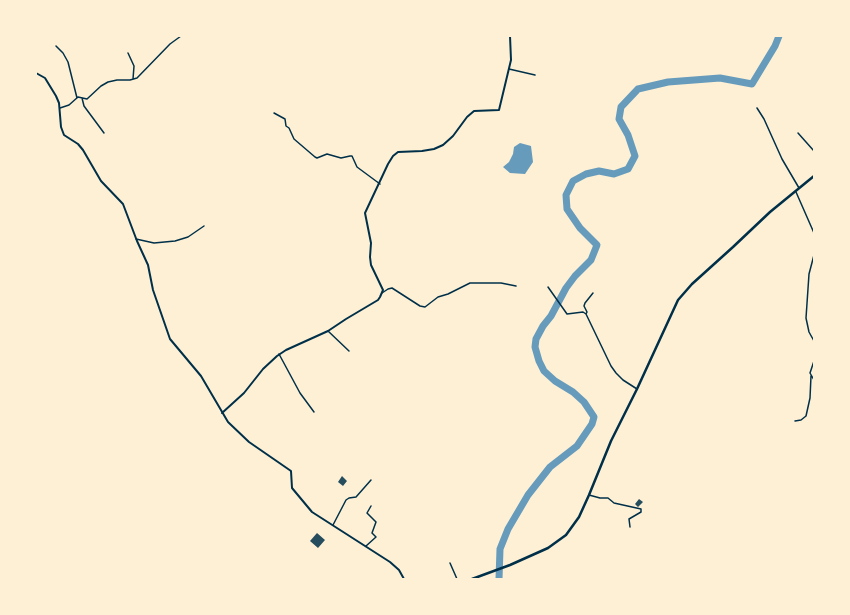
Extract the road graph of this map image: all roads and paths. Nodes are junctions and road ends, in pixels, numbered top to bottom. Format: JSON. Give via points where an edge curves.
{"nodes":[{"id":1,"x":181,"y":36,"type":"edge"},
{"id":2,"x":510,"y":36,"type":"edge"},
{"id":3,"x":56,"y":46,"type":"dead end"},
{"id":4,"x":128,"y":53,"type":"dead end"},
{"id":5,"x":510,"y":69,"type":"junction"},
{"id":6,"x":36,"y":73,"type":"edge"},
{"id":7,"x":535,"y":75,"type":"dead end"},
{"id":8,"x":133,"y":79,"type":"junction"},
{"id":9,"x":77,"y":98,"type":"junction"},
{"id":10,"x":82,"y":98,"type":"junction"},
{"id":11,"x":60,"y":108,"type":"junction"},
{"id":12,"x":757,"y":108,"type":"dead end"},
{"id":13,"x":274,"y":113,"type":"dead end"},
{"id":14,"x":104,"y":133,"type":"dead end"},
{"id":15,"x":798,"y":133,"type":"dead end"},
{"id":16,"x":814,"y":151,"type":"edge"},
{"id":17,"x":814,"y":176,"type":"edge"},
{"id":18,"x":380,"y":184,"type":"junction"},
{"id":19,"x":799,"y":188,"type":"junction"},
{"id":20,"x":796,"y":190,"type":"junction"},
{"id":21,"x":204,"y":226,"type":"dead end"},
{"id":22,"x":814,"y":233,"type":"edge"},
{"id":23,"x":136,"y":239,"type":"junction"},
{"id":24,"x":814,"y":255,"type":"edge"},
{"id":25,"x":516,"y":286,"type":"dead end"},
{"id":26,"x":548,"y":287,"type":"dead end"},
{"id":27,"x":382,"y":293,"type":"junction"},
{"id":28,"x":593,"y":293,"type":"dead end"},
{"id":29,"x":586,"y":314,"type":"junction"},
{"id":30,"x":328,"y":331,"type":"junction"},
{"id":31,"x":814,"y":341,"type":"edge"},
{"id":32,"x":349,"y":351,"type":"dead end"},
{"id":33,"x":279,"y":354,"type":"junction"},
{"id":34,"x":814,"y":361,"type":"edge"},
{"id":35,"x":811,"y":376,"type":"junction"},
{"id":36,"x":814,"y":380,"type":"edge"},
{"id":37,"x":637,"y":389,"type":"junction"},
{"id":38,"x":314,"y":412,"type":"dead end"},
{"id":39,"x":222,"y":413,"type":"junction"},
{"id":40,"x":795,"y":421,"type":"dead end"},
{"id":41,"x":370,"y":480,"type":"dead end"},
{"id":42,"x":589,"y":495,"type":"junction"},
{"id":43,"x":371,"y":506,"type":"dead end"},
{"id":44,"x":333,"y":525,"type":"junction"},
{"id":45,"x":630,"y":527,"type":"dead end"},
{"id":46,"x":366,"y":546,"type":"junction"},
{"id":47,"x":450,"y":563,"type":"dead end"},
{"id":48,"x":404,"y":579,"type":"edge"},
{"id":49,"x":457,"y":579,"type":"edge"},
{"id":50,"x":473,"y":579,"type":"edge"}],
"edges":[{"from":1,"to":8,"type":"street"},
{"from":2,"to":5,"type":"street"},
{"from":3,"to":9,"type":"street","via":[[68,62]]},
{"from":4,"to":8,"type":"street","via":[[134,66]]},
{"from":5,"to":7,"type":"street"},
{"from":5,"to":18,"type":"street","via":[[499,110],[474,111],[453,136],[439,147],[396,153]]},
{"from":6,"to":11,"type":"street","via":[[45,78],[52,88]]},
{"from":8,"to":10,"type":"street","via":[[108,82],[87,99]]},
{"from":9,"to":10,"type":"street"},
{"from":9,"to":11,"type":"street"},
{"from":10,"to":14,"type":"street","via":[[84,106]]},
{"from":11,"to":23,"type":"street","via":[[62,132],[84,150],[101,181],[123,204]]},
{"from":12,"to":19,"type":"street"},
{"from":13,"to":18,"type":"street","via":[[285,119],[294,139],[315,157],[327,154],[341,158],[352,156],[358,167]]},
{"from":15,"to":16,"type":"street"},
{"from":17,"to":19,"type":"main road"},
{"from":18,"to":27,"type":"street","via":[[365,216],[371,243],[371,265]]},
{"from":19,"to":20,"type":"main road"},
{"from":20,"to":22,"type":"street"},
{"from":20,"to":37,"type":"main road","via":[[682,294]]},
{"from":21,"to":23,"type":"street","via":[[188,237],[174,241],[154,243]]},
{"from":23,"to":39,"type":"street","via":[[148,265],[170,339],[201,376]]},
{"from":24,"to":31,"type":"street","via":[[809,274],[806,318]]},
{"from":25,"to":27,"type":"street","via":[[501,283],[470,283],[438,297],[425,308],[392,288]]},
{"from":26,"to":29,"type":"street","via":[[567,314]]},
{"from":27,"to":30,"type":"street","via":[[378,300]]},
{"from":28,"to":29,"type":"street","via":[[584,306]]},
{"from":29,"to":37,"type":"street","via":[[611,366],[623,380]]},
{"from":30,"to":32,"type":"street"},
{"from":30,"to":33,"type":"street"},
{"from":33,"to":38,"type":"street","via":[[300,393]]},
{"from":33,"to":39,"type":"street"},
{"from":34,"to":35,"type":"street"},
{"from":35,"to":36,"type":"street"},
{"from":35,"to":40,"type":"street","via":[[806,416]]},
{"from":37,"to":42,"type":"main road","via":[[611,441]]},
{"from":39,"to":44,"type":"street","via":[[241,436],[289,469],[292,473],[292,488],[316,516]]},
{"from":41,"to":44,"type":"street","via":[[356,497],[346,500]]},
{"from":42,"to":45,"type":"street","via":[[608,498],[641,509],[641,512],[628,519]]},
{"from":42,"to":50,"type":"main road","via":[[579,517],[560,540],[548,548]]},
{"from":43,"to":46,"type":"street","via":[[367,513],[376,522],[372,533],[376,537]]},
{"from":44,"to":46,"type":"street"},
{"from":46,"to":48,"type":"street","via":[[390,562]]},
{"from":47,"to":49,"type":"street"}]}
